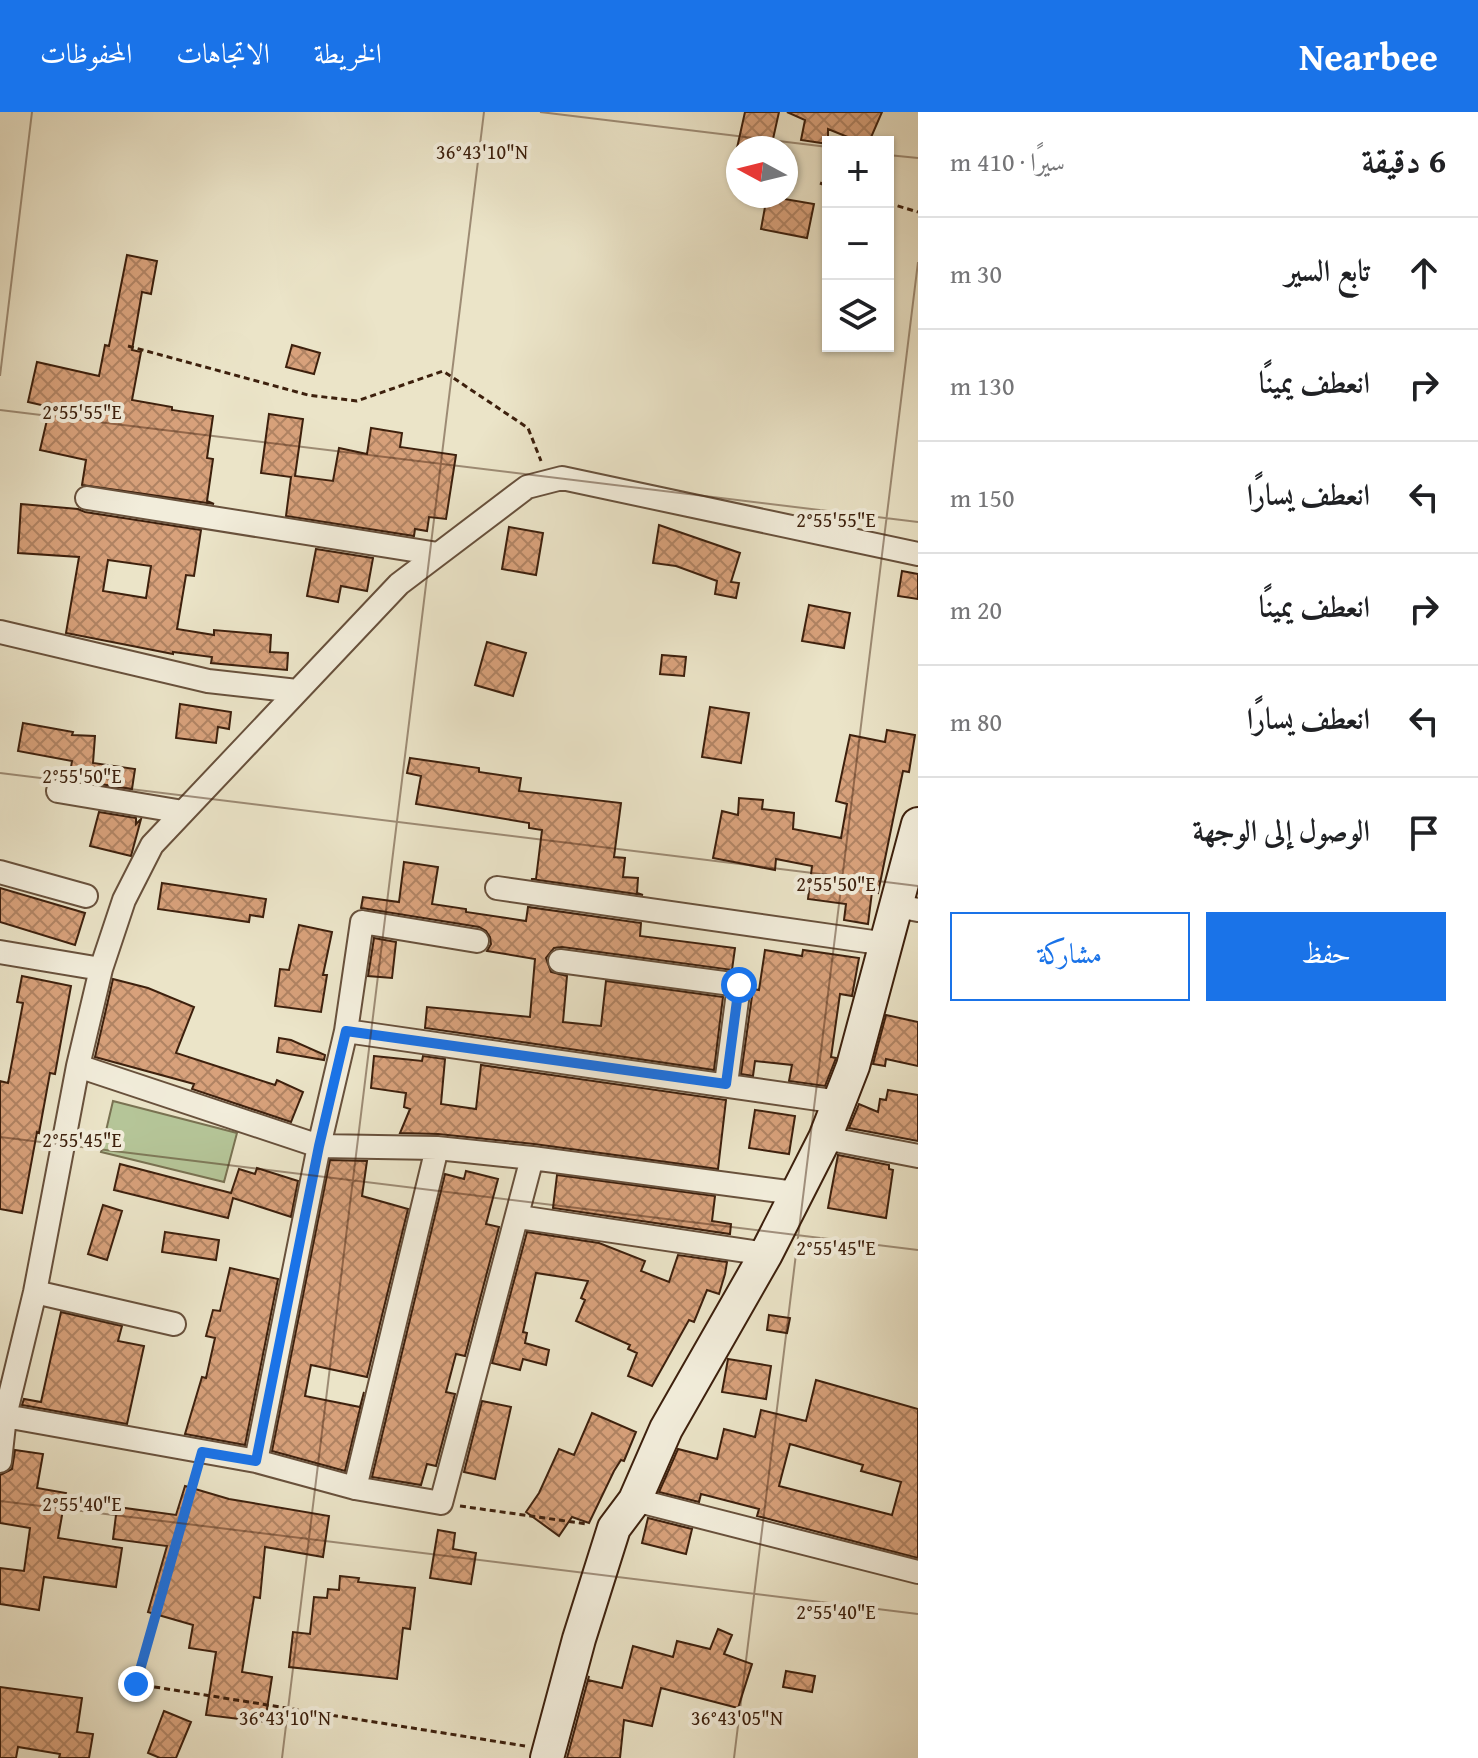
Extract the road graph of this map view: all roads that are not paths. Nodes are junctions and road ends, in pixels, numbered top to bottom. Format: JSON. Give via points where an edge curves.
{"nodes":[{"id":1,"x":87,"y":498,"type":"dead end"},
{"id":2,"x":438,"y":554,"type":"junction"},
{"id":3,"x":918,"y":554,"type":"edge"},
{"id":4,"x":0,"y":632,"type":"edge"},
{"id":5,"x":297,"y":691,"type":"junction"},
{"id":6,"x":58,"y":791,"type":"dead end"},
{"id":7,"x":183,"y":812,"type":"junction"},
{"id":8,"x":918,"y":824,"type":"edge"},
{"id":9,"x":0,"y":872,"type":"edge"},
{"id":10,"x":497,"y":888,"type":"dead end"},
{"id":11,"x":86,"y":896,"type":"dead end"},
{"id":12,"x":907,"y":908,"type":"edge"},
{"id":13,"x":477,"y":941,"type":"dead end"},
{"id":14,"x":887,"y":944,"type":"junction"},
{"id":15,"x":0,"y":952,"type":"edge"},
{"id":16,"x":560,"y":961,"type":"dead end"},
{"id":17,"x":101,"y":969,"type":"junction"},
{"id":18,"x":346,"y":1031,"type":"junction"},
{"id":19,"x":78,"y":1066,"type":"junction"},
{"id":20,"x":726,"y":1084,"type":"junction"},
{"id":21,"x":839,"y":1102,"type":"junction"},
{"id":22,"x":825,"y":1138,"type":"junction"},
{"id":23,"x":319,"y":1146,"type":"junction"},
{"id":24,"x":437,"y":1148,"type":"junction"},
{"id":25,"x":918,"y":1156,"type":"edge"},
{"id":26,"x":532,"y":1158,"type":"junction"},
{"id":27,"x":795,"y":1193,"type":"junction"},
{"id":28,"x":519,"y":1217,"type":"junction"},
{"id":29,"x":766,"y":1254,"type":"junction"},
{"id":30,"x":35,"y":1292,"type":"junction"},
{"id":31,"x":174,"y":1324,"type":"dead end"},
{"id":32,"x":5,"y":1416,"type":"junction"},
{"id":33,"x":0,"y":1461,"type":"edge"},
{"id":34,"x":256,"y":1461,"type":"junction"},
{"id":35,"x":355,"y":1488,"type":"junction"},
{"id":36,"x":635,"y":1500,"type":"junction"},
{"id":37,"x":918,"y":1572,"type":"edge"},
{"id":38,"x":548,"y":1754,"type":"edge"}],
"edges":[{"from":1,"to":2,"type":"street"},
{"from":2,"to":3,"type":"street","via":[[527,487],[562,478]]},
{"from":2,"to":5,"type":"street","via":[[399,584]]},
{"from":4,"to":5,"type":"street","via":[[208,681]]},
{"from":5,"to":7,"type":"street"},
{"from":6,"to":7,"type":"street"},
{"from":7,"to":17,"type":"street","via":[[152,845],[124,900]]},
{"from":8,"to":12,"type":"street"},
{"from":9,"to":11,"type":"street"},
{"from":10,"to":14,"type":"street"},
{"from":12,"to":14,"type":"street"},
{"from":13,"to":18,"type":"street","via":[[362,922]]},
{"from":14,"to":21,"type":"street"},
{"from":15,"to":17,"type":"street"},
{"from":16,"to":20,"type":"street","via":[[739,985]]},
{"from":17,"to":19,"type":"street"},
{"from":18,"to":20,"type":"street"},
{"from":18,"to":23,"type":"street"},
{"from":19,"to":23,"type":"street"},
{"from":19,"to":30,"type":"street"},
{"from":20,"to":21,"type":"street"},
{"from":21,"to":22,"type":"street"},
{"from":22,"to":25,"type":"street"},
{"from":22,"to":27,"type":"street"},
{"from":23,"to":24,"type":"street"},
{"from":23,"to":34,"type":"street"},
{"from":24,"to":26,"type":"street"},
{"from":24,"to":35,"type":"street"},
{"from":26,"to":27,"type":"street"},
{"from":26,"to":28,"type":"street"},
{"from":27,"to":29,"type":"street"},
{"from":28,"to":29,"type":"street"},
{"from":28,"to":35,"type":"street","via":[[441,1503]]},
{"from":29,"to":36,"type":"street","via":[[666,1429]]},
{"from":30,"to":31,"type":"street"},
{"from":30,"to":32,"type":"street"},
{"from":32,"to":33,"type":"street"},
{"from":32,"to":34,"type":"street"},
{"from":34,"to":35,"type":"street"},
{"from":36,"to":37,"type":"street"},
{"from":36,"to":38,"type":"street","via":[[614,1528]]}]}
